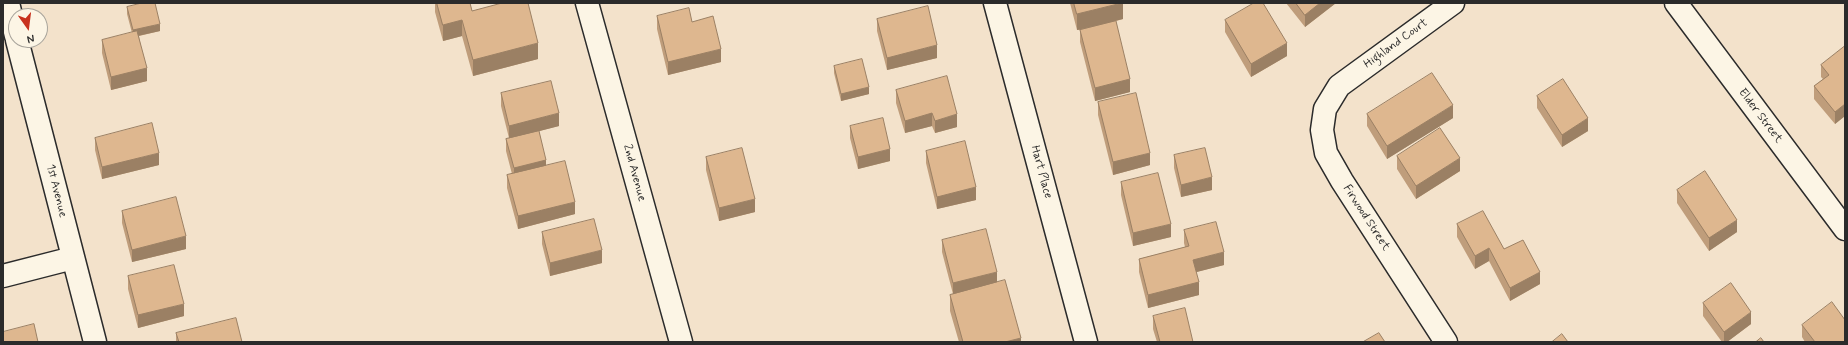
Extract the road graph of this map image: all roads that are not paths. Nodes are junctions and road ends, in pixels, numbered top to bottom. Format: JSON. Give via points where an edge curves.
{"nodes":[{"id":1,"x":587,"y":3,"type":"edge"},
{"id":2,"x":996,"y":3,"type":"edge"},
{"id":3,"x":1453,"y":3,"type":"edge"},
{"id":4,"x":1676,"y":3,"type":"edge"},
{"id":5,"x":19,"y":48,"type":"edge"},
{"id":6,"x":1339,"y":86,"type":"joint"},
{"id":7,"x":1845,"y":229,"type":"edge"},
{"id":8,"x":73,"y":258,"type":"junction"},
{"id":9,"x":3,"y":276,"type":"edge"},
{"id":10,"x":95,"y":342,"type":"edge"},
{"id":11,"x":681,"y":342,"type":"edge"},
{"id":12,"x":1086,"y":342,"type":"edge"},
{"id":13,"x":1446,"y":342,"type":"edge"}],
"edges":[{"from":1,"to":11,"type":"street","name":"2nd Avenue"},
{"from":2,"to":12,"type":"street","name":"Hart Place"},
{"from":3,"to":6,"type":"street","name":"Highland Court"},
{"from":4,"to":7,"type":"street","name":"Elder Street"},
{"from":5,"to":8,"type":"street","name":"1st Avenue"},
{"from":6,"to":13,"type":"street","name":"Firwood Street","via":[[1325,109],[1322,130],[1326,153]]},
{"from":8,"to":9,"type":"street"},
{"from":8,"to":10,"type":"street","name":"1st Avenue"}]}
